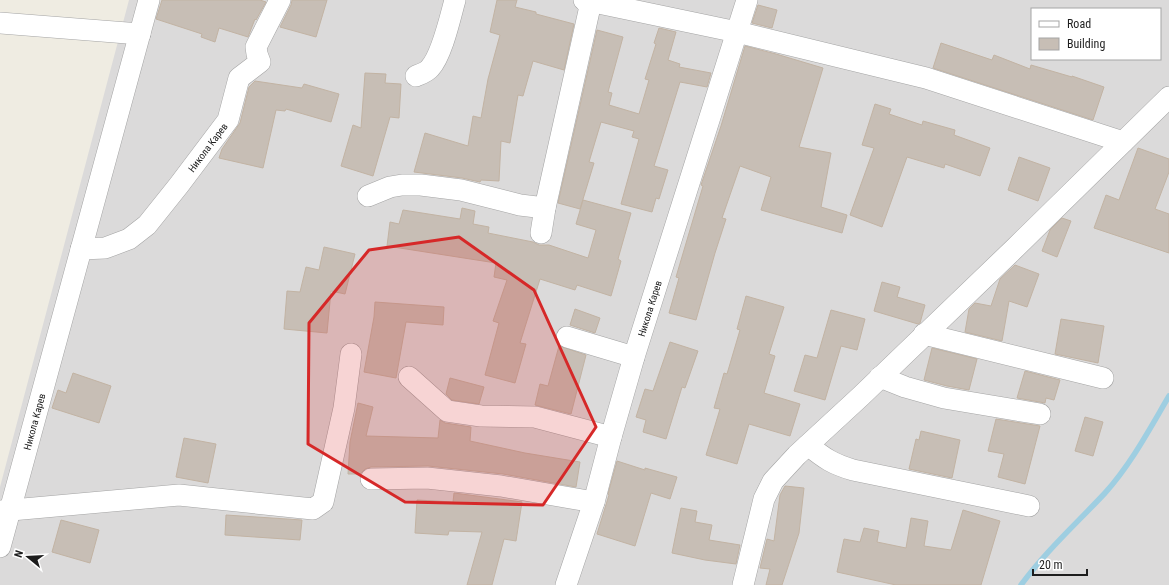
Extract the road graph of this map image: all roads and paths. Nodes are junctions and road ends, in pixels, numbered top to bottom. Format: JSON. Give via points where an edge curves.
{"nodes":[{"id":1,"x":149,"y":0,"type":"edge"},
{"id":2,"x":280,"y":0,"type":"edge"},
{"id":3,"x":455,"y":0,"type":"edge"},
{"id":4,"x":747,"y":0,"type":"edge"},
{"id":5,"x":587,"y":1,"type":"edge"},
{"id":6,"x":654,"y":7,"type":"edge"},
{"id":7,"x":0,"y":24,"type":"edge"},
{"id":8,"x":737,"y":32,"type":"junction"},
{"id":9,"x":140,"y":34,"type":"junction"},
{"id":10,"x":416,"y":76,"type":"dead end"},
{"id":11,"x":1169,"y":97,"type":"edge"},
{"id":12,"x":1123,"y":142,"type":"junction"},
{"id":13,"x":368,"y":196,"type":"dead end"},
{"id":14,"x":545,"y":208,"type":"junction"},
{"id":15,"x":541,"y":233,"type":"dead end"},
{"id":16,"x":81,"y":250,"type":"junction"},
{"id":17,"x":924,"y":334,"type":"junction"},
{"id":18,"x":567,"y":337,"type":"dead end"},
{"id":19,"x":351,"y":354,"type":"dead end"},
{"id":20,"x":634,"y":357,"type":"junction"},
{"id":21,"x":409,"y":377,"type":"dead end"},
{"id":22,"x":880,"y":377,"type":"junction"},
{"id":23,"x":1103,"y":378,"type":"dead end"},
{"id":24,"x":1040,"y":414,"type":"dead end"},
{"id":25,"x":611,"y":437,"type":"junction"},
{"id":26,"x":808,"y":445,"type":"junction"},
{"id":27,"x":371,"y":479,"type":"dead end"},
{"id":28,"x":594,"y":502,"type":"junction"},
{"id":29,"x":1029,"y":506,"type":"dead end"},
{"id":30,"x":5,"y":511,"type":"edge"},
{"id":31,"x":0,"y":547,"type":"edge"},
{"id":32,"x":566,"y":585,"type":"edge"},
{"id":33,"x":743,"y":585,"type":"edge"}],
"edges":[{"from":1,"to":9,"type":"street","name":"Никола Карев"},
{"from":2,"to":16,"type":"street","name":"Никола Карев","via":[[256,47],[260,62],[239,78],[228,120],[179,185],[147,224],[129,239],[105,248]]},
{"from":3,"to":10,"type":"street","via":[[446,34],[436,58],[430,69]]},
{"from":4,"to":8,"type":"street","name":"Никола Карев"},
{"from":5,"to":6,"type":"street"},
{"from":5,"to":14,"type":"street"},
{"from":6,"to":8,"type":"street"},
{"from":7,"to":9,"type":"street"},
{"from":8,"to":12,"type":"street","via":[[926,78]]},
{"from":8,"to":20,"type":"street","name":"Никола Карев"},
{"from":9,"to":16,"type":"street","name":"Никола Карев"},
{"from":11,"to":12,"type":"street"},
{"from":12,"to":17,"type":"street","via":[[1014,250]]},
{"from":13,"to":14,"type":"street","via":[[390,187],[421,185],[461,190],[520,205]]},
{"from":14,"to":15,"type":"street"},
{"from":16,"to":30,"type":"street","name":"Никола Карев"},
{"from":17,"to":22,"type":"street"},
{"from":17,"to":23,"type":"street"},
{"from":18,"to":20,"type":"street"},
{"from":19,"to":30,"type":"street","via":[[344,408],[323,502],[314,509],[179,495]]},
{"from":20,"to":25,"type":"street","name":"Никола Карев"},
{"from":21,"to":25,"type":"street","via":[[447,411],[481,416],[535,417]]},
{"from":22,"to":24,"type":"street","via":[[944,398]]},
{"from":22,"to":26,"type":"street"},
{"from":25,"to":28,"type":"street","name":"Никола Карев"},
{"from":26,"to":29,"type":"street","via":[[835,465],[853,470]]},
{"from":26,"to":33,"type":"street","via":[[774,481],[764,499]]},
{"from":27,"to":28,"type":"street","via":[[427,478],[501,486]]},
{"from":28,"to":32,"type":"street","name":"Никола Карев"},
{"from":30,"to":31,"type":"street","name":"Никола Карев"}]}
